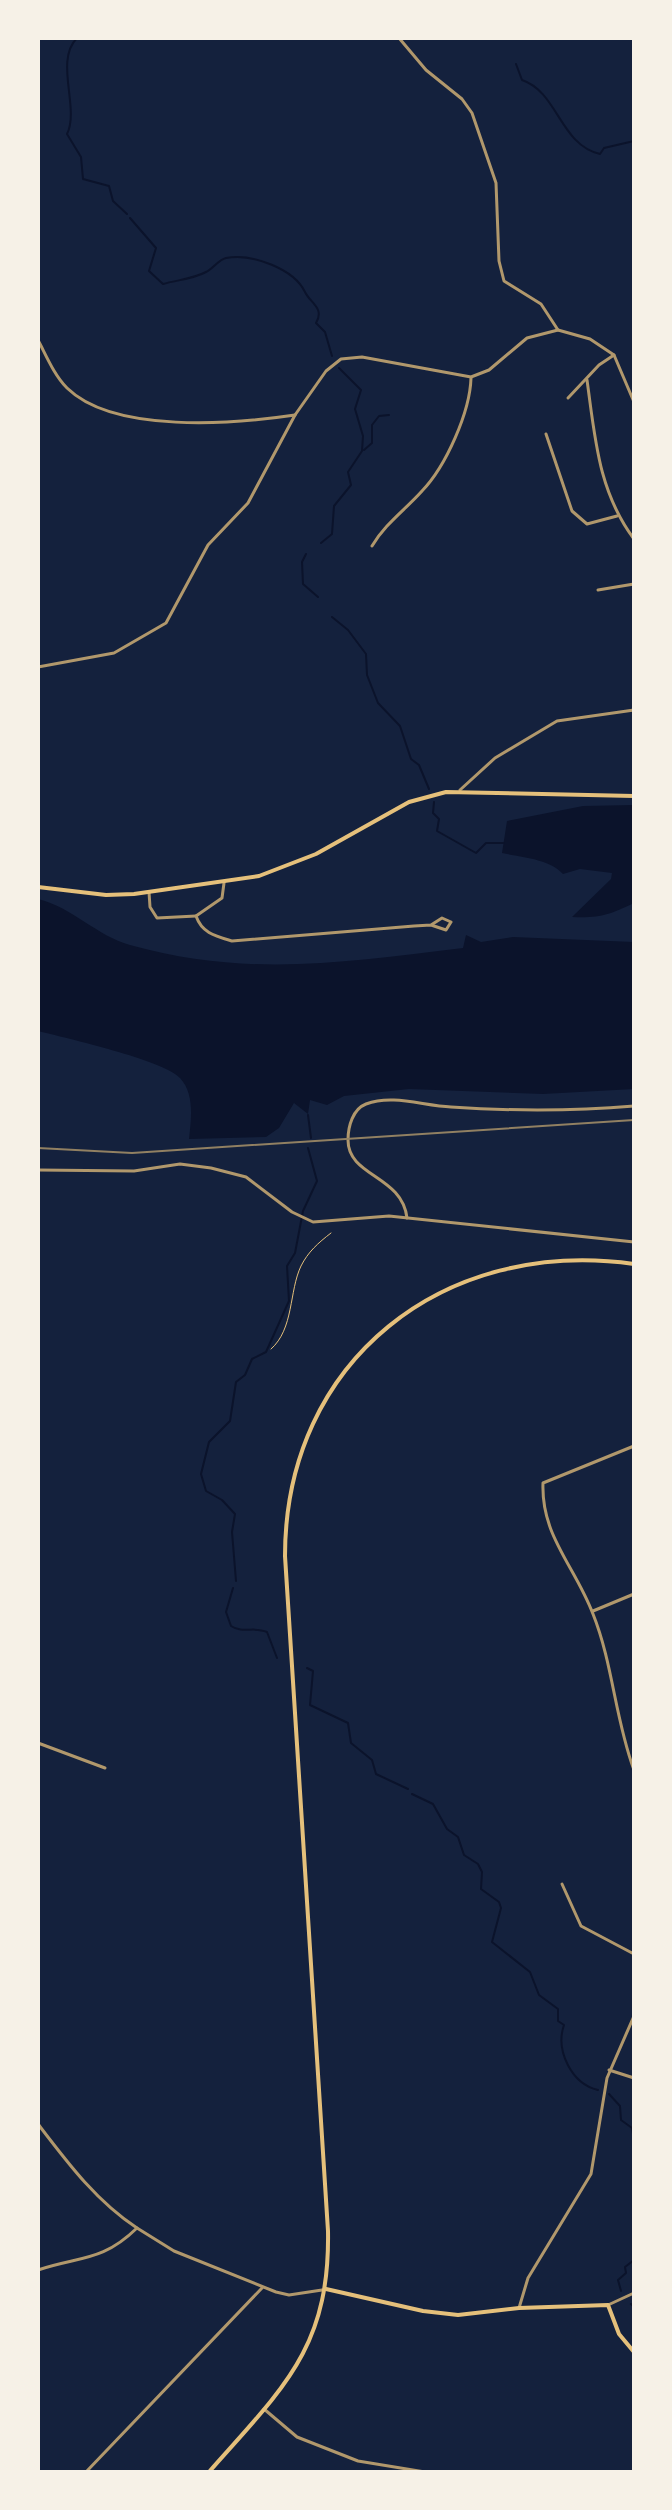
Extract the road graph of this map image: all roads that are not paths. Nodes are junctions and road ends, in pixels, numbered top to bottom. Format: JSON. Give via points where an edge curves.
{"nodes":[{"id":1,"x":399,"y":38,"type":"edge"},
{"id":2,"x":558,"y":330,"type":"junction"},
{"id":3,"x":38,"y":340,"type":"edge"},
{"id":4,"x":614,"y":355,"type":"junction"},
{"id":5,"x":471,"y":377,"type":"junction"},
{"id":6,"x":587,"y":380,"type":"junction"},
{"id":7,"x":568,"y":398,"type":"dead end"},
{"id":8,"x":634,"y":402,"type":"edge"},
{"id":9,"x":295,"y":415,"type":"junction"},
{"id":10,"x":546,"y":434,"type":"dead end"},
{"id":11,"x":617,"y":516,"type":"junction"},
{"id":12,"x":634,"y":539,"type":"edge"},
{"id":13,"x":372,"y":546,"type":"dead end"},
{"id":14,"x":634,"y":584,"type":"edge"},
{"id":15,"x":598,"y":590,"type":"dead end"},
{"id":16,"x":38,"y":667,"type":"edge"},
{"id":17,"x":634,"y":710,"type":"edge"},
{"id":18,"x":460,"y":790,"type":"junction"},
{"id":19,"x":634,"y":796,"type":"edge"},
{"id":20,"x":224,"y":883,"type":"junction"},
{"id":21,"x":38,"y":887,"type":"edge"},
{"id":22,"x":149,"y":892,"type":"junction"},
{"id":23,"x":196,"y":916,"type":"junction"},
{"id":24,"x":431,"y":925,"type":"junction"},
{"id":25,"x":634,"y":1106,"type":"edge"},
{"id":26,"x":38,"y":1170,"type":"edge"},
{"id":27,"x":407,"y":1218,"type":"junction"},
{"id":28,"x":634,"y":1242,"type":"edge"},
{"id":29,"x":634,"y":1264,"type":"edge"},
{"id":30,"x":634,"y":1446,"type":"edge"},
{"id":31,"x":634,"y":1594,"type":"edge"},
{"id":32,"x":592,"y":1612,"type":"junction"},
{"id":33,"x":38,"y":1743,"type":"edge"},
{"id":34,"x":105,"y":1768,"type":"dead end"},
{"id":35,"x":634,"y":1770,"type":"edge"},
{"id":36,"x":562,"y":1884,"type":"dead end"},
{"id":37,"x":634,"y":1954,"type":"edge"},
{"id":38,"x":634,"y":2016,"type":"edge"},
{"id":39,"x":609,"y":2070,"type":"junction"},
{"id":40,"x":634,"y":2078,"type":"edge"},
{"id":41,"x":38,"y":2124,"type":"edge"},
{"id":42,"x":137,"y":2228,"type":"junction"},
{"id":43,"x":38,"y":2270,"type":"edge"},
{"id":44,"x":262,"y":2288,"type":"junction"},
{"id":45,"x":326,"y":2289,"type":"junction"},
{"id":46,"x":634,"y":2293,"type":"edge"},
{"id":47,"x":608,"y":2305,"type":"junction"},
{"id":48,"x":519,"y":2308,"type":"junction"},
{"id":49,"x":634,"y":2352,"type":"edge"},
{"id":50,"x":264,"y":2409,"type":"junction"},
{"id":51,"x":86,"y":2472,"type":"edge"},
{"id":52,"x":209,"y":2472,"type":"edge"},
{"id":53,"x":425,"y":2472,"type":"edge"}],
"edges":[{"from":1,"to":2,"type":"street","via":[[472,113],[496,183],[504,281],[541,304]]},
{"from":2,"to":4,"type":"street","via":[[590,339]]},
{"from":2,"to":5,"type":"street","via":[[527,338],[489,370]]},
{"from":3,"to":9,"type":"street","via":[[64,385],[90,403],[113,410],[170,424]]},
{"from":4,"to":6,"type":"street"},
{"from":4,"to":8,"type":"street"},
{"from":5,"to":9,"type":"street","via":[[345,358],[326,371]]},
{"from":5,"to":13,"type":"street","via":[[466,413],[429,483]]},
{"from":6,"to":7,"type":"street"},
{"from":6,"to":11,"type":"street","via":[[601,479]]},
{"from":9,"to":16,"type":"street","via":[[248,503],[208,545],[166,623],[114,653]]},
{"from":10,"to":11,"type":"street","via":[[572,511],[587,524]]},
{"from":11,"to":12,"type":"street"},
{"from":14,"to":15,"type":"street"},
{"from":17,"to":18,"type":"street","via":[[557,721],[495,758]]},
{"from":18,"to":19,"type":"main road"},
{"from":18,"to":20,"type":"main road","via":[[409,802],[284,868]]},
{"from":20,"to":22,"type":"main road"},
{"from":20,"to":23,"type":"street","via":[[222,898]]},
{"from":21,"to":22,"type":"main road","via":[[106,895]]},
{"from":22,"to":23,"type":"street","via":[[157,918]]},
{"from":23,"to":24,"type":"street","via":[[199,926],[232,941]]},
{"from":24,"to":24,"type":"street","via":[[446,930],[451,922],[442,918]]},
{"from":25,"to":27,"type":"street","via":[[452,1107],[378,1100],[362,1105],[353,1114],[350,1153],[361,1168],[393,1187]]},
{"from":26,"to":27,"type":"street","via":[[134,1171],[180,1164],[211,1168],[246,1177],[303,1218]]},
{"from":27,"to":28,"type":"street"},
{"from":29,"to":45,"type":"main road","via":[[591,1258],[530,1262],[472,1276],[421,1303],[384,1330],[349,1368],[315,1420],[294,1476],[285,1556],[328,2231]]},
{"from":30,"to":32,"type":"street","via":[[543,1483],[542,1509]]},
{"from":31,"to":32,"type":"street"},
{"from":32,"to":35,"type":"street"},
{"from":33,"to":34,"type":"street"},
{"from":36,"to":37,"type":"street","via":[[581,1926]]},
{"from":38,"to":39,"type":"street"},
{"from":39,"to":40,"type":"street"},
{"from":39,"to":48,"type":"street","via":[[591,2174],[528,2278]]},
{"from":41,"to":42,"type":"street","via":[[73,2170]]},
{"from":42,"to":43,"type":"street","via":[[96,2257]]},
{"from":42,"to":44,"type":"street","via":[[174,2251]]},
{"from":44,"to":45,"type":"street","via":[[289,2295]]},
{"from":44,"to":51,"type":"street"},
{"from":45,"to":48,"type":"main road","via":[[439,2314]]},
{"from":45,"to":50,"type":"main road","via":[[309,2347]]},
{"from":46,"to":47,"type":"street"},
{"from":47,"to":48,"type":"main road"},
{"from":47,"to":49,"type":"main road","via":[[619,2334]]},
{"from":50,"to":52,"type":"main road"},
{"from":50,"to":53,"type":"street","via":[[297,2437],[358,2461]]}]}
